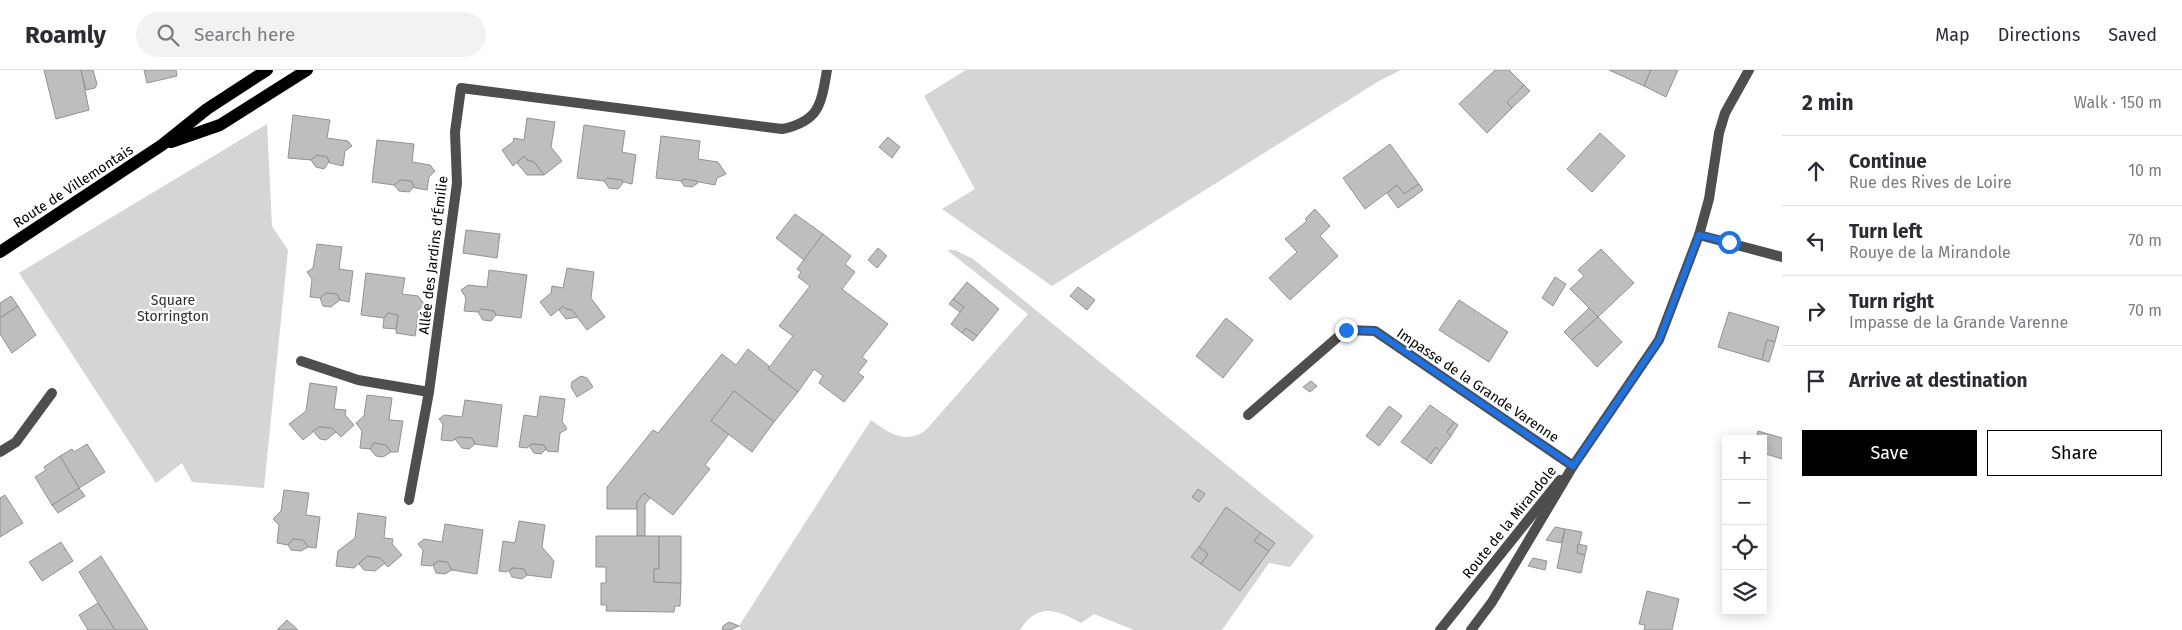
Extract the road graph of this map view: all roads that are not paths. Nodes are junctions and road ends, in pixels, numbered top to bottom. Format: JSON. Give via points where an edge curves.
{"nodes":[{"id":1,"x":267,"y":70,"type":"edge"},
{"id":2,"x":307,"y":70,"type":"edge"},
{"id":3,"x":827,"y":70,"type":"edge"},
{"id":4,"x":1749,"y":70,"type":"edge"},
{"id":5,"x":162,"y":145,"type":"junction"},
{"id":6,"x":1699,"y":235,"type":"junction"},
{"id":7,"x":0,"y":252,"type":"edge"},
{"id":8,"x":1782,"y":257,"type":"edge"},
{"id":9,"x":301,"y":361,"type":"dead end"},
{"id":10,"x":429,"y":392,"type":"junction"},
{"id":11,"x":52,"y":393,"type":"dead end"},
{"id":12,"x":1248,"y":415,"type":"dead end"},
{"id":13,"x":0,"y":452,"type":"edge"},
{"id":14,"x":1573,"y":466,"type":"junction"},
{"id":15,"x":410,"y":500,"type":"dead end"},
{"id":16,"x":1440,"y":630,"type":"edge"},
{"id":17,"x":1471,"y":630,"type":"edge"}],
"edges":[{"from":1,"to":5,"type":"main road","name":"Route de Villemontais","via":[[207,109]]},
{"from":2,"to":5,"type":"main road","name":"Route de Villemontais","via":[[220,125]]},
{"from":3,"to":10,"type":"street","name":"Allée des Jardins d'Émilie","via":[[817,110],[805,122],[782,129],[461,88],[455,132],[458,183]]},
{"from":4,"to":6,"type":"street","via":[[1725,113]]},
{"from":5,"to":7,"type":"main road","name":"Route de Villemontais"},
{"from":6,"to":8,"type":"street"},
{"from":6,"to":14,"type":"street","via":[[1659,340]]},
{"from":9,"to":10,"type":"street","via":[[358,380]]},
{"from":10,"to":15,"type":"street","name":"Allée des Jardins d'Émilie"},
{"from":11,"to":13,"type":"street","via":[[16,442]]},
{"from":12,"to":14,"type":"street","name":"Impasse de la Grande Varenne","via":[[1346,330],[1375,331]]},
{"from":14,"to":16,"type":"street","name":"Route de la Mirandole"},
{"from":14,"to":17,"type":"street","name":"Route de la Mirandole","via":[[1492,602]]}]}
